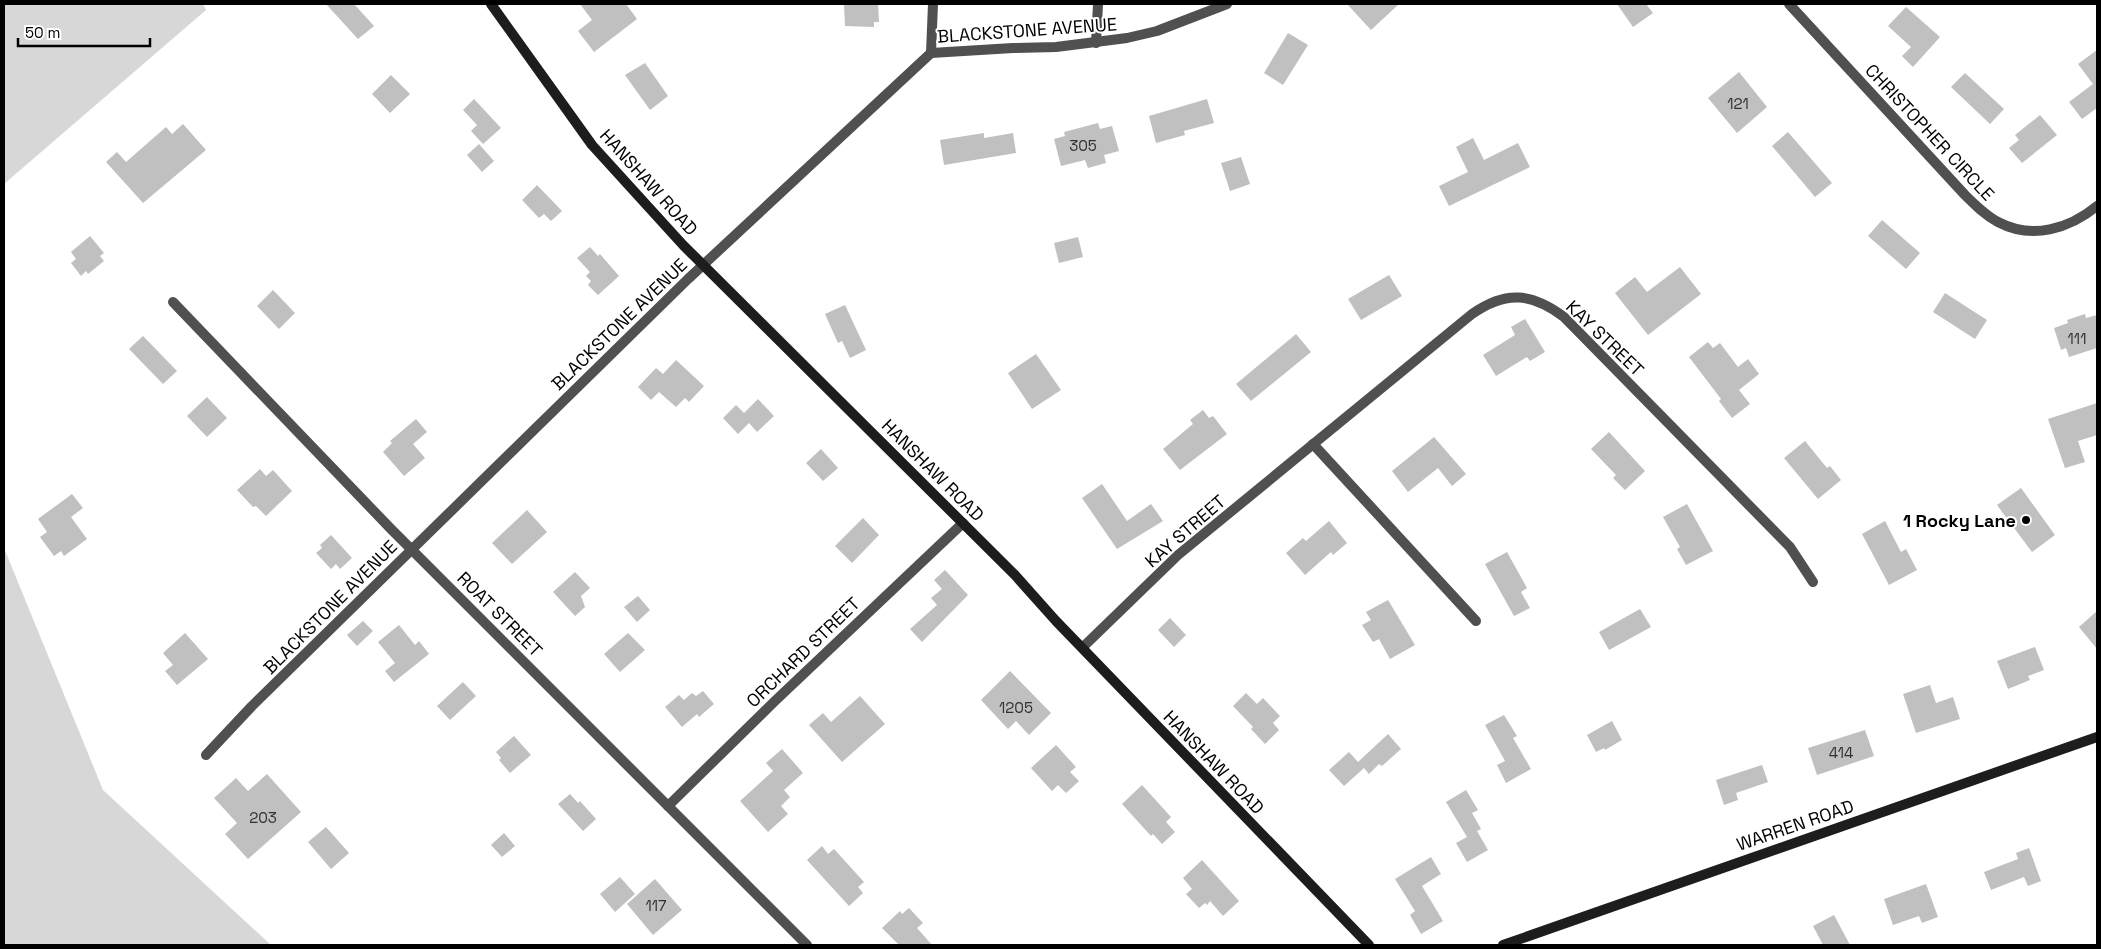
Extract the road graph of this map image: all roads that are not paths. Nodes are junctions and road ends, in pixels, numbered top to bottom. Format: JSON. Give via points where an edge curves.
{"nodes":[{"id":1,"x":491,"y":4,"type":"edge"},
{"id":2,"x":933,"y":4,"type":"edge"},
{"id":3,"x":1098,"y":4,"type":"edge"},
{"id":4,"x":1227,"y":4,"type":"edge"},
{"id":5,"x":1789,"y":4,"type":"edge"},
{"id":6,"x":1096,"y":43,"type":"junction"},
{"id":7,"x":930,"y":53,"type":"junction"},
{"id":8,"x":2097,"y":206,"type":"edge"},
{"id":9,"x":703,"y":264,"type":"junction"},
{"id":10,"x":173,"y":302,"type":"dead end"},
{"id":11,"x":1312,"y":444,"type":"junction"},
{"id":12,"x":963,"y":523,"type":"junction"},
{"id":13,"x":412,"y":549,"type":"junction"},
{"id":14,"x":1813,"y":582,"type":"dead end"},
{"id":15,"x":1476,"y":621,"type":"dead end"},
{"id":16,"x":1083,"y":647,"type":"junction"},
{"id":17,"x":2097,"y":737,"type":"edge"},
{"id":18,"x":206,"y":755,"type":"dead end"},
{"id":19,"x":668,"y":806,"type":"junction"},
{"id":20,"x":808,"y":945,"type":"edge"},
{"id":21,"x":1369,"y":945,"type":"edge"},
{"id":22,"x":1503,"y":945,"type":"edge"}],
"edges":[{"from":1,"to":9,"type":"street","name":"HANSHAW ROAD","via":[[592,145]]},
{"from":2,"to":7,"type":"street"},
{"from":3,"to":6,"type":"street"},
{"from":4,"to":6,"type":"street","name":"BLACKSTONE AVENUE","via":[[1157,31]]},
{"from":5,"to":8,"type":"street","name":"CHRISTOPHER CIRCLE","via":[[1984,213],[2015,229],[2032,232],[2067,226]]},
{"from":6,"to":7,"type":"street","name":"BLACKSTONE AVENUE","via":[[1056,48]]},
{"from":7,"to":9,"type":"street","name":"BLACKSTONE AVENUE"},
{"from":9,"to":12,"type":"street","name":"HANSHAW ROAD"},
{"from":9,"to":13,"type":"street","name":"BLACKSTONE AVENUE"},
{"from":10,"to":13,"type":"street","name":"ROAT STREET"},
{"from":11,"to":14,"type":"street","name":"KAY STREET","via":[[1484,305],[1512,298],[1540,301],[1564,317],[1784,541]]},
{"from":11,"to":15,"type":"street"},
{"from":11,"to":16,"type":"street","name":"KAY STREET","via":[[1178,555]]},
{"from":12,"to":16,"type":"street","name":"HANSHAW ROAD"},
{"from":12,"to":19,"type":"street","name":"ORCHARD STREET"},
{"from":13,"to":18,"type":"street","name":"BLACKSTONE AVENUE"},
{"from":13,"to":19,"type":"street","name":"ROAT STREET"},
{"from":16,"to":21,"type":"street","name":"HANSHAW ROAD"},
{"from":17,"to":22,"type":"street","name":"WARREN ROAD"},
{"from":19,"to":20,"type":"street","name":"ROAT STREET"}]}
